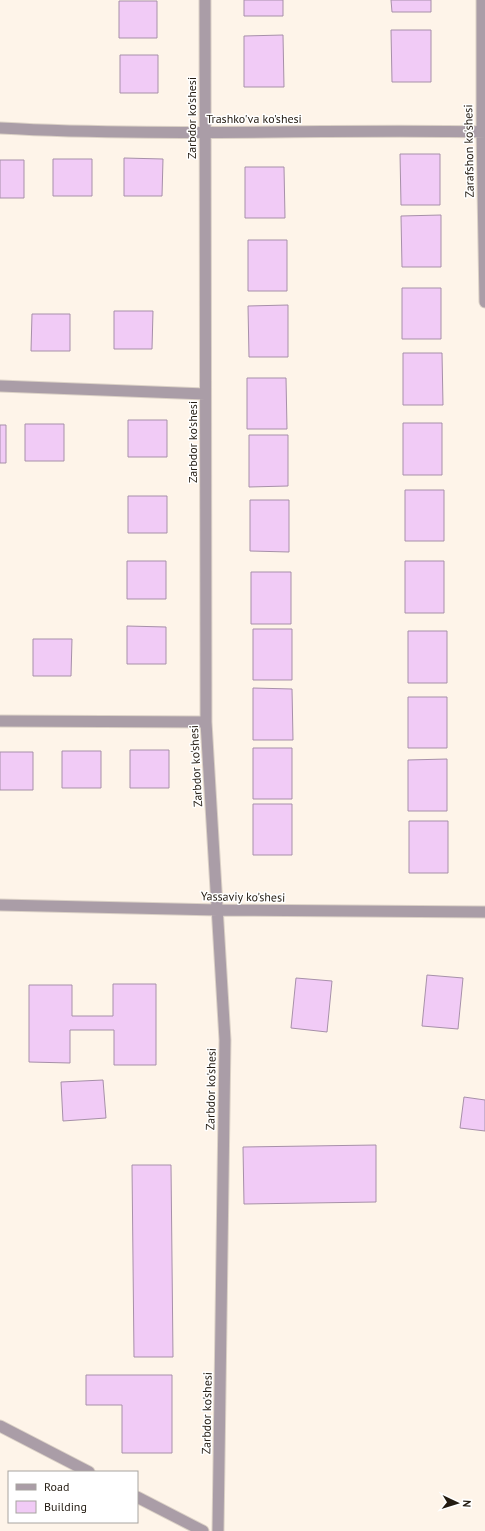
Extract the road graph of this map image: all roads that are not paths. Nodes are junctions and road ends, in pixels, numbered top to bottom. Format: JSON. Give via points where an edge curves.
{"nodes":[{"id":1,"x":205,"y":0,"type":"edge"},
{"id":2,"x":482,"y":0,"type":"edge"},
{"id":3,"x":0,"y":128,"type":"edge"},
{"id":4,"x":205,"y":132,"type":"junction"},
{"id":5,"x":483,"y":132,"type":"edge"},
{"id":6,"x":485,"y":302,"type":"edge"},
{"id":7,"x":0,"y":386,"type":"edge"},
{"id":8,"x":206,"y":394,"type":"junction"},
{"id":9,"x":0,"y":721,"type":"edge"},
{"id":10,"x":206,"y":722,"type":"junction"},
{"id":11,"x":0,"y":905,"type":"edge"},
{"id":12,"x":218,"y":910,"type":"junction"},
{"id":13,"x":485,"y":912,"type":"edge"},
{"id":14,"x":0,"y":1426,"type":"edge"},
{"id":15,"x":87,"y":1471,"type":"edge"},
{"id":16,"x":138,"y":1498,"type":"edge"},
{"id":17,"x":203,"y":1531,"type":"edge"},
{"id":18,"x":218,"y":1531,"type":"edge"}],
"edges":[{"from":1,"to":4,"type":"street","name":"Zarbdor ko'shesi"},
{"from":2,"to":5,"type":"street","name":"Zarafshon ko'shesi"},
{"from":3,"to":4,"type":"street","name":"Trashko'va ko'shesi"},
{"from":4,"to":5,"type":"street","name":"Trashko'va ko'shesi"},
{"from":4,"to":8,"type":"street","name":"Zarbdor ko'shesi"},
{"from":5,"to":6,"type":"street","name":"Zarafshon ko'shesi"},
{"from":7,"to":8,"type":"street"},
{"from":8,"to":10,"type":"street","name":"Zarbdor ko'shesi"},
{"from":9,"to":10,"type":"street"},
{"from":10,"to":12,"type":"street","name":"Zarbdor ko'shesi"},
{"from":11,"to":12,"type":"street","name":"Yassaviy ko'shesi"},
{"from":12,"to":13,"type":"street","name":"Yassaviy ko'shesi"},
{"from":12,"to":18,"type":"street","name":"Zarbdor ko'shesi","via":[[225,1040]]},
{"from":14,"to":15,"type":"street"},
{"from":16,"to":17,"type":"street"}]}
